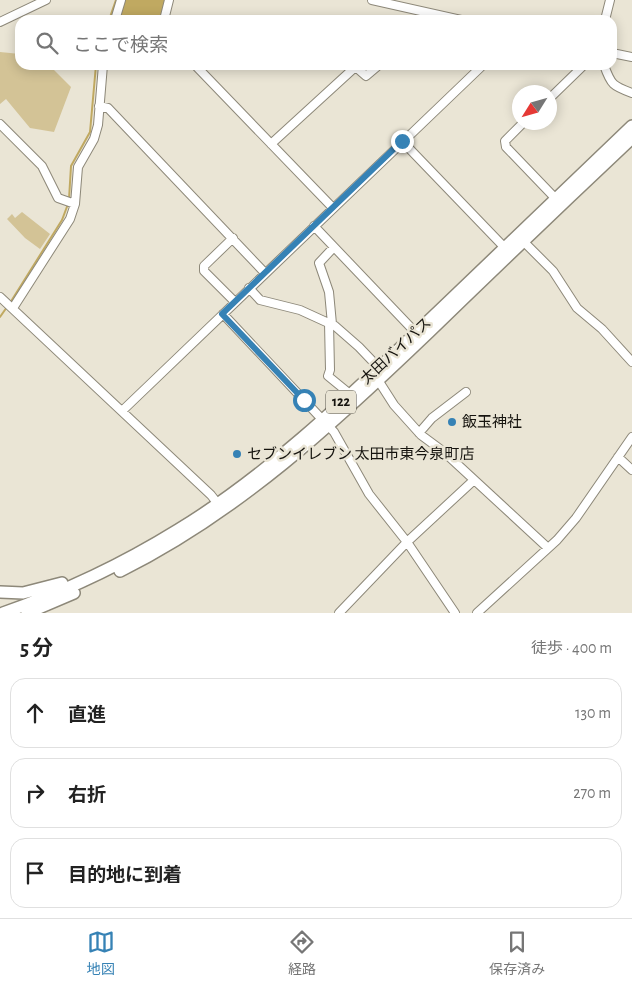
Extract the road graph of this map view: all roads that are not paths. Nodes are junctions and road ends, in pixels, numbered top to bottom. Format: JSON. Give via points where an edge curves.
{"nodes":[{"id":1,"x":46,"y":0,"type":"edge"},
{"id":2,"x":121,"y":0,"type":"edge"},
{"id":3,"x":169,"y":0,"type":"edge"},
{"id":4,"x":372,"y":0,"type":"edge"},
{"id":5,"x":610,"y":0,"type":"edge"},
{"id":6,"x":424,"y":12,"type":"junction"},
{"id":7,"x":117,"y":15,"type":"edge"},
{"id":8,"x":165,"y":15,"type":"edge"},
{"id":9,"x":422,"y":15,"type":"edge"},
{"id":10,"x":438,"y":15,"type":"edge"},
{"id":11,"x":606,"y":15,"type":"edge"},
{"id":12,"x":0,"y":22,"type":"edge"},
{"id":13,"x":617,"y":54,"type":"edge"},
{"id":14,"x":632,"y":57,"type":"edge"},
{"id":15,"x":103,"y":70,"type":"edge"},
{"id":16,"x":200,"y":70,"type":"edge"},
{"id":17,"x":353,"y":70,"type":"edge"},
{"id":18,"x":359,"y":70,"type":"edge"},
{"id":19,"x":373,"y":70,"type":"edge"},
{"id":20,"x":478,"y":70,"type":"edge"},
{"id":21,"x":579,"y":70,"type":"edge"},
{"id":22,"x":606,"y":70,"type":"edge"},
{"id":23,"x":557,"y":91,"type":"edge"},
{"id":24,"x":632,"y":93,"type":"edge"},
{"id":25,"x":99,"y":106,"type":"junction"},
{"id":26,"x":0,"y":124,"type":"edge"},
{"id":27,"x":632,"y":126,"type":"edge"},
{"id":28,"x":516,"y":130,"type":"edge"},
{"id":29,"x":632,"y":138,"type":"edge"},
{"id":30,"x":402,"y":141,"type":"junction"},
{"id":31,"x":271,"y":144,"type":"junction"},
{"id":32,"x":556,"y":199,"type":"junction"},
{"id":33,"x":70,"y":203,"type":"junction"},
{"id":34,"x":333,"y":208,"type":"junction"},
{"id":35,"x":314,"y":226,"type":"junction"},
{"id":36,"x":233,"y":238,"type":"junction"},
{"id":37,"x":523,"y":242,"type":"junction"},
{"id":38,"x":334,"y":247,"type":"junction"},
{"id":39,"x":505,"y":248,"type":"junction"},
{"id":40,"x":265,"y":273,"type":"junction"},
{"id":41,"x":249,"y":288,"type":"junction"},
{"id":42,"x":235,"y":302,"type":"junction"},
{"id":43,"x":7,"y":303,"type":"edge"},
{"id":44,"x":222,"y":314,"type":"junction"},
{"id":45,"x":330,"y":324,"type":"junction"},
{"id":46,"x":416,"y":333,"type":"junction"},
{"id":47,"x":632,"y":362,"type":"edge"},
{"id":48,"x":378,"y":374,"type":"junction"},
{"id":49,"x":466,"y":392,"type":"dead end"},
{"id":50,"x":350,"y":394,"type":"junction"},
{"id":51,"x":122,"y":411,"type":"junction"},
{"id":52,"x":326,"y":422,"type":"junction"},
{"id":53,"x":419,"y":433,"type":"junction"},
{"id":54,"x":632,"y":437,"type":"edge"},
{"id":55,"x":618,"y":457,"type":"junction"},
{"id":56,"x":632,"y":470,"type":"edge"},
{"id":57,"x":474,"y":480,"type":"junction"},
{"id":58,"x":218,"y":504,"type":"junction"},
{"id":59,"x":407,"y":542,"type":"junction"},
{"id":60,"x":548,"y":548,"type":"junction"},
{"id":61,"x":128,"y":558,"type":"junction"},
{"id":62,"x":0,"y":592,"type":"edge"},
{"id":63,"x":55,"y":602,"type":"junction"},
{"id":64,"x":3,"y":613,"type":"edge"},
{"id":65,"x":28,"y":613,"type":"edge"},
{"id":66,"x":40,"y":613,"type":"edge"},
{"id":67,"x":339,"y":613,"type":"edge"},
{"id":68,"x":455,"y":613,"type":"edge"},
{"id":69,"x":477,"y":613,"type":"edge"}],
"edges":[{"from":1,"to":12,"type":"street"},
{"from":2,"to":7,"type":"street"},
{"from":3,"to":8,"type":"street"},
{"from":4,"to":6,"type":"street"},
{"from":5,"to":11,"type":"street"},
{"from":6,"to":9,"type":"street"},
{"from":6,"to":10,"type":"street"},
{"from":13,"to":14,"type":"street"},
{"from":15,"to":25,"type":"street"},
{"from":16,"to":31,"type":"street"},
{"from":17,"to":31,"type":"street"},
{"from":18,"to":19,"type":"street","via":[[366,76]]},
{"from":20,"to":30,"type":"street"},
{"from":21,"to":23,"type":"street"},
{"from":22,"to":24,"type":"street","via":[[613,85]]},
{"from":25,"to":33,"type":"street","via":[[94,138],[78,167]]},
{"from":25,"to":36,"type":"street","via":[[108,108]]},
{"from":26,"to":33,"type":"street","via":[[42,166],[54,193]]},
{"from":27,"to":32,"type":"highway","name":"太田バイパス","number":"122"},
{"from":28,"to":32,"type":"street","via":[[505,141],[506,147]]},
{"from":29,"to":37,"type":"highway","name":"太田バイパス","number":"122"},
{"from":30,"to":34,"type":"street"},
{"from":30,"to":39,"type":"street"},
{"from":31,"to":34,"type":"street"},
{"from":32,"to":39,"type":"highway","name":"太田バイパス","number":"122"},
{"from":33,"to":43,"type":"street","via":[[66,230]]},
{"from":34,"to":35,"type":"street"},
{"from":35,"to":38,"type":"street"},
{"from":35,"to":40,"type":"street"},
{"from":36,"to":40,"type":"street"},
{"from":36,"to":42,"type":"street","via":[[204,266],[204,271]]},
{"from":37,"to":47,"type":"street","via":[[553,271],[577,308],[602,329]]},
{"from":37,"to":48,"type":"highway","name":"太田バイパス","number":"122"},
{"from":38,"to":45,"type":"street","via":[[319,263],[329,292]]},
{"from":38,"to":46,"type":"street"},
{"from":39,"to":46,"type":"highway","name":"太田バイパス","number":"122"},
{"from":40,"to":41,"type":"street"},
{"from":41,"to":42,"type":"street"},
{"from":41,"to":45,"type":"street","via":[[260,300],[300,310]]},
{"from":42,"to":44,"type":"street"},
{"from":43,"to":51,"type":"street"},
{"from":44,"to":51,"type":"street"},
{"from":44,"to":52,"type":"street"},
{"from":45,"to":48,"type":"street","via":[[359,347]]},
{"from":45,"to":50,"type":"street","via":[[328,376]]},
{"from":46,"to":48,"type":"highway","name":"太田バイパス","number":"122"},
{"from":48,"to":50,"type":"highway","name":"太田バイパス","number":"122"},
{"from":48,"to":52,"type":"highway","name":"太田バイパス","number":"122"},
{"from":48,"to":53,"type":"street","via":[[394,405]]},
{"from":49,"to":53,"type":"street","via":[[432,418]]},
{"from":50,"to":52,"type":"highway","name":"太田バイパス","number":"122"},
{"from":51,"to":58,"type":"street"},
{"from":52,"to":58,"type":"highway","name":"太田バイパス","number":"122"},
{"from":52,"to":59,"type":"street","via":[[369,494]]},
{"from":52,"to":63,"type":"highway","name":"太田バイパス","number":"122","via":[[278,469],[181,538]]},
{"from":53,"to":57,"type":"street"},
{"from":54,"to":55,"type":"street"},
{"from":55,"to":56,"type":"street"},
{"from":55,"to":60,"type":"street","via":[[576,518]]},
{"from":57,"to":59,"type":"street"},
{"from":57,"to":60,"type":"street"},
{"from":58,"to":61,"type":"highway","name":"太田バイパス","number":"122"},
{"from":59,"to":67,"type":"street"},
{"from":59,"to":68,"type":"street"},
{"from":60,"to":69,"type":"street"},
{"from":61,"to":62,"type":"highway","via":[[118,558],[43,589],[23,593]]},
{"from":61,"to":64,"type":"highway","name":"太田バイパス","number":"122","via":[[58,592]]},
{"from":63,"to":65,"type":"highway","name":"太田バイパス","number":"122"},
{"from":63,"to":66,"type":"highway"}]}
